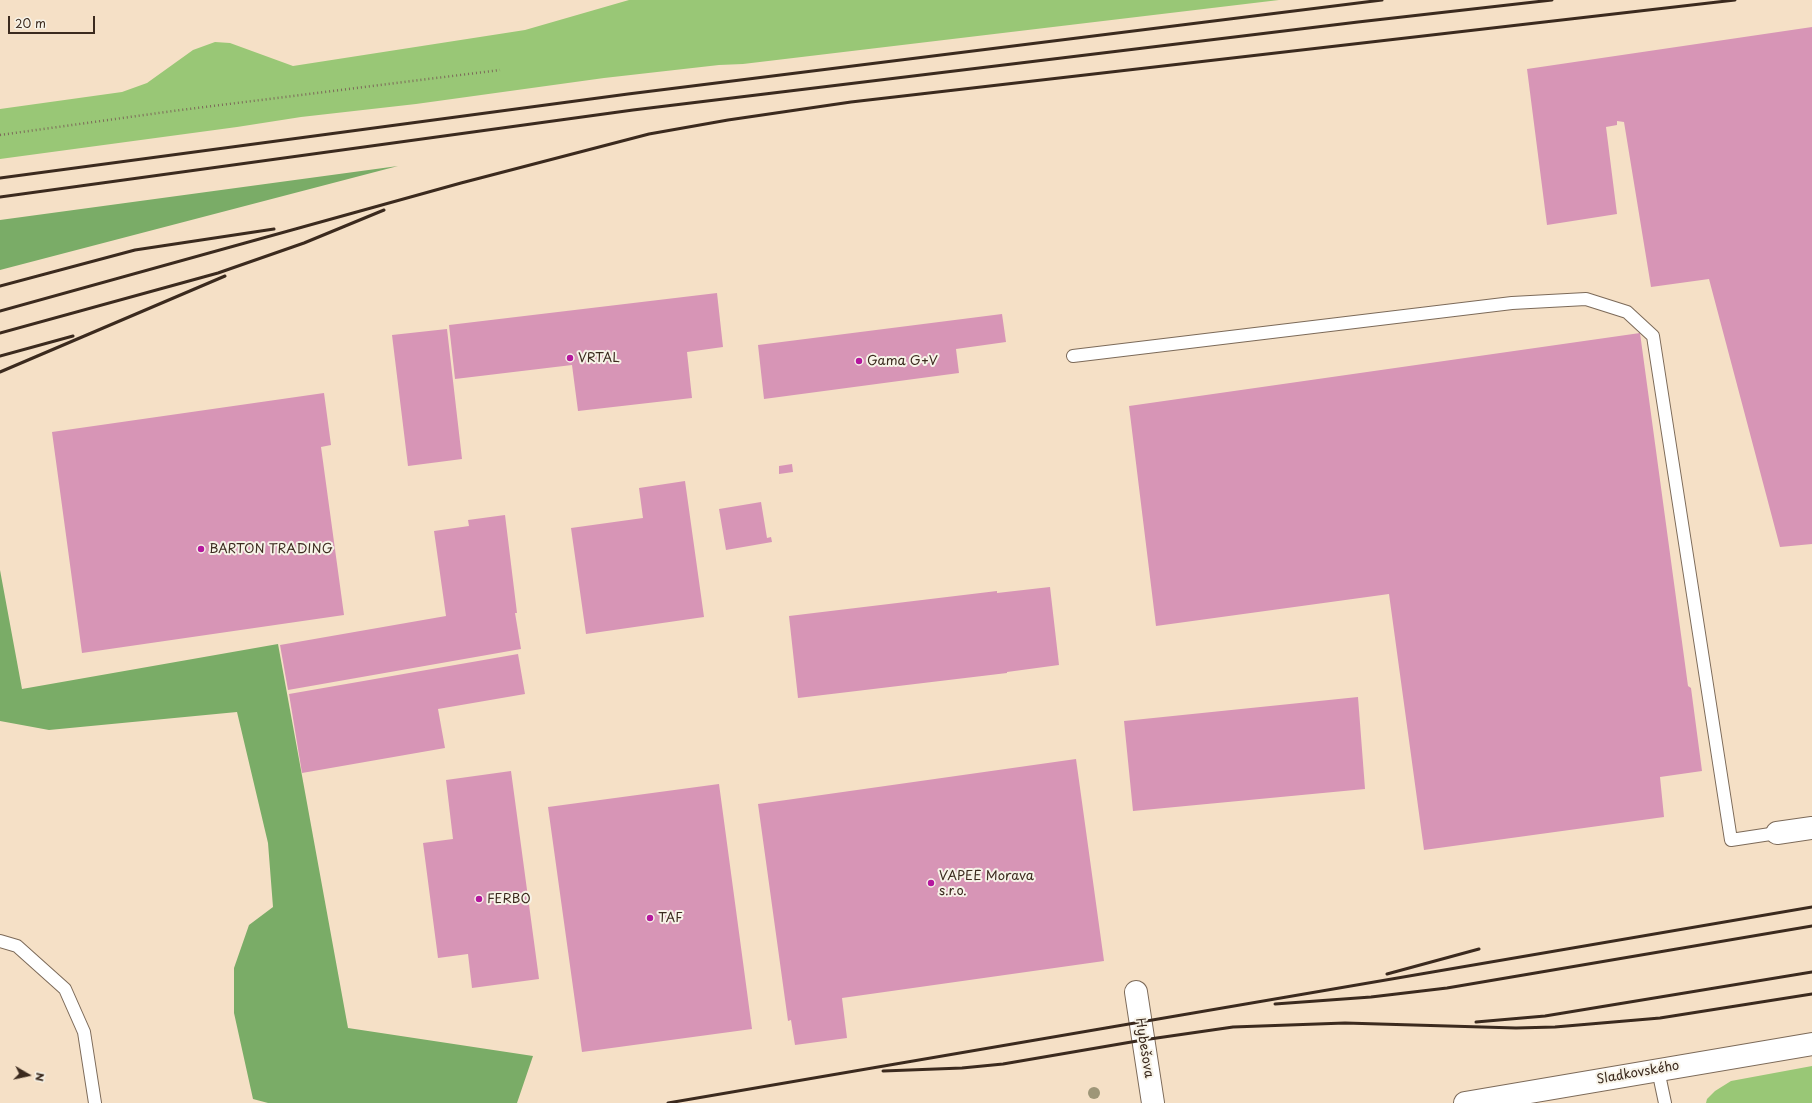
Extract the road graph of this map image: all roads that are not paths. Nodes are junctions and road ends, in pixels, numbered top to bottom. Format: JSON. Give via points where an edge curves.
{"nodes":[{"id":1,"x":1073,"y":356,"type":"dead end"},
{"id":2,"x":1812,"y":828,"type":"edge"},
{"id":3,"x":1777,"y":833,"type":"joint"},
{"id":4,"x":0,"y":941,"type":"edge"},
{"id":5,"x":1136,"y":992,"type":"dead end"},
{"id":6,"x":1812,"y":1044,"type":"edge"},
{"id":7,"x":1658,"y":1070,"type":"junction"},
{"id":8,"x":95,"y":1103,"type":"edge"},
{"id":9,"x":1153,"y":1103,"type":"edge"},
{"id":10,"x":1465,"y":1103,"type":"edge"},
{"id":11,"x":1665,"y":1103,"type":"edge"}],
"edges":[{"from":1,"to":3,"type":"lane","via":[[1512,303],[1586,299],[1627,312],[1653,336],[1732,840]]},
{"from":2,"to":3,"type":"street"},
{"from":4,"to":8,"type":"lane","via":[[17,946],[66,989],[84,1032]]},
{"from":5,"to":9,"type":"street","name":"Hybešova"},
{"from":6,"to":7,"type":"street","name":"Sladkovského"},
{"from":7,"to":10,"type":"street","name":"Sladkovského"},
{"from":7,"to":11,"type":"lane"}]}
